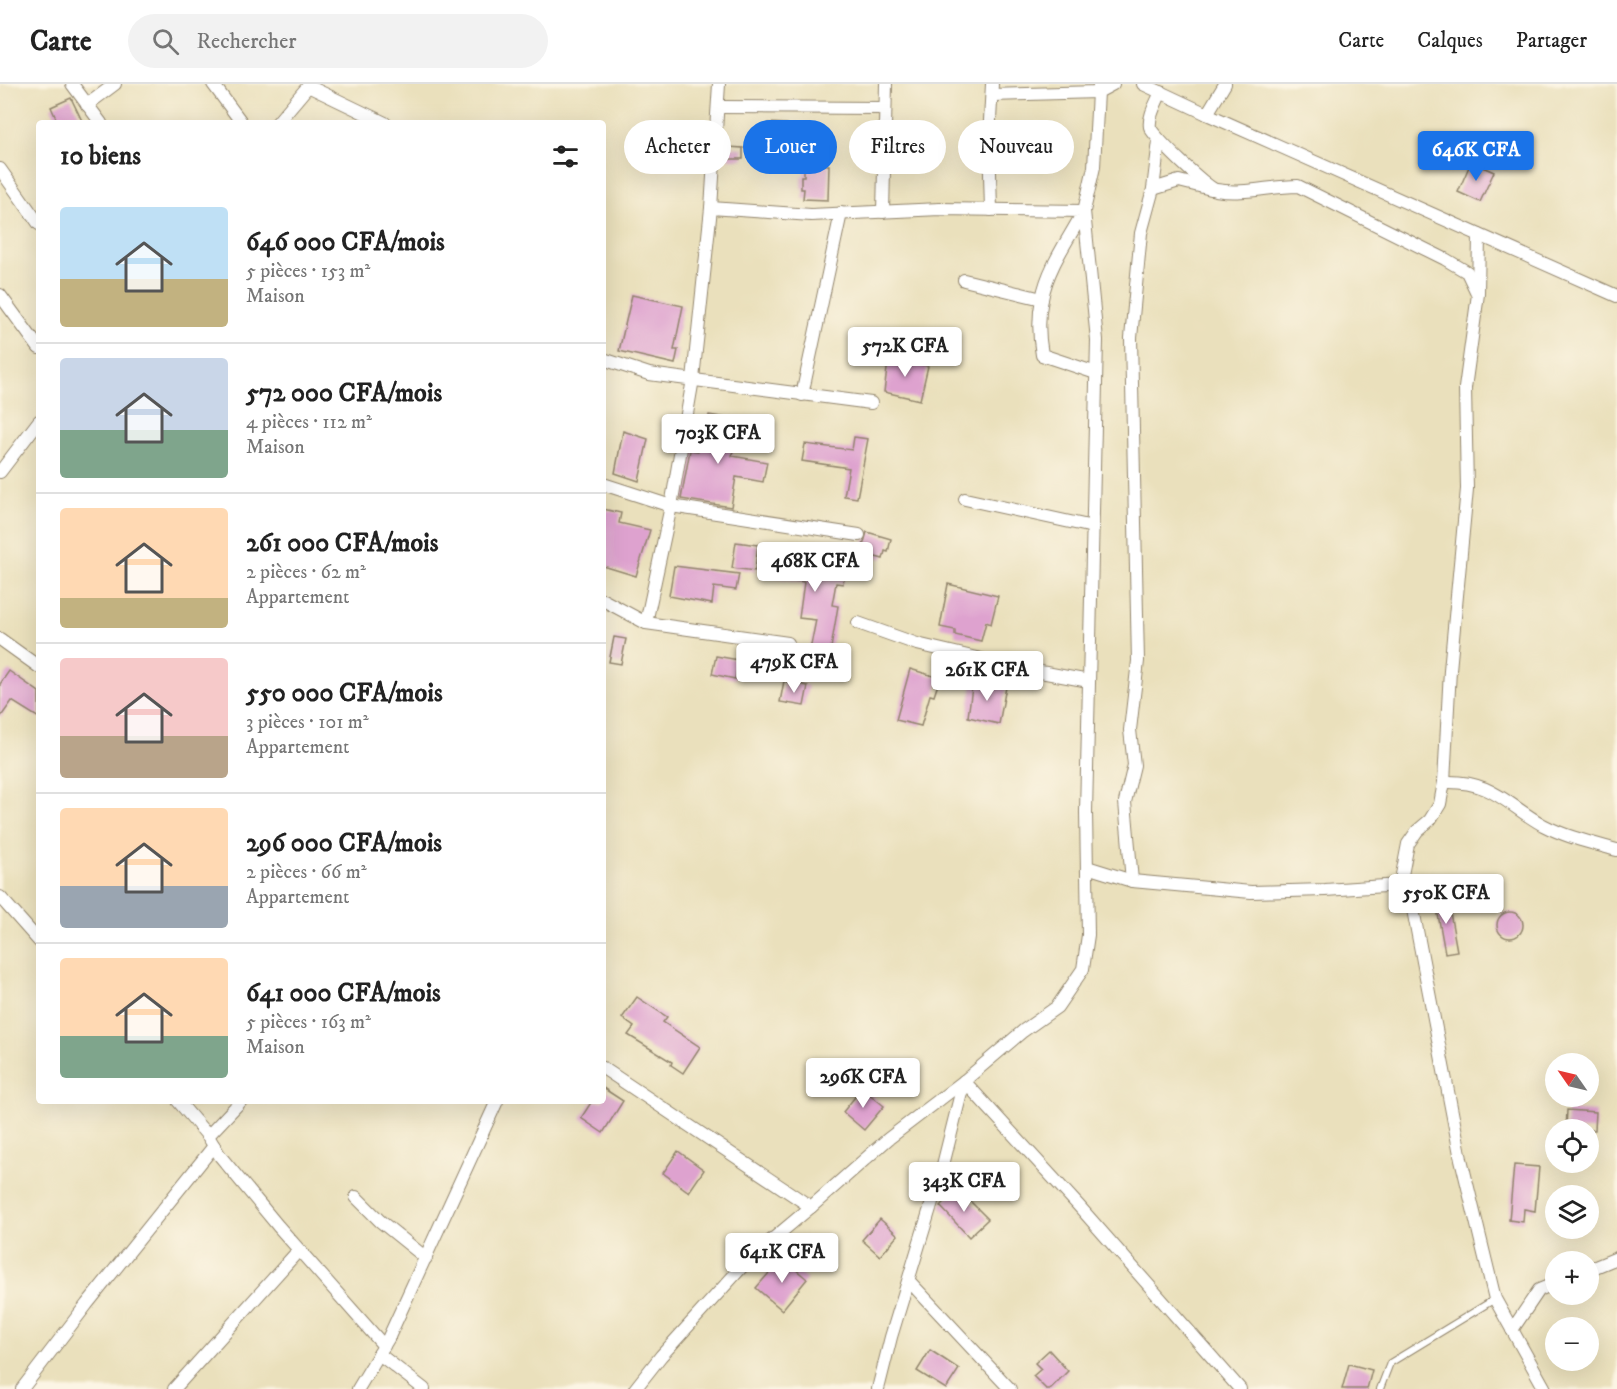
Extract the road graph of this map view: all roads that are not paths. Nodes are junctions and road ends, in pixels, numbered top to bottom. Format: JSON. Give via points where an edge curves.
{"nodes":[{"id":1,"x":72,"y":84,"type":"edge"},
{"id":2,"x":115,"y":84,"type":"edge"},
{"id":3,"x":213,"y":84,"type":"edge"},
{"id":4,"x":719,"y":84,"type":"edge"},
{"id":5,"x":886,"y":84,"type":"edge"},
{"id":6,"x":1113,"y":84,"type":"edge"},
{"id":7,"x":1143,"y":84,"type":"edge"},
{"id":8,"x":1225,"y":84,"type":"edge"},
{"id":9,"x":309,"y":85,"type":"edge"},
{"id":10,"x":1099,"y":88,"type":"edge"},
{"id":11,"x":992,"y":90,"type":"edge"},
{"id":12,"x":1161,"y":92,"type":"junction"},
{"id":13,"x":87,"y":105,"type":"junction"},
{"id":14,"x":719,"y":107,"type":"junction"},
{"id":15,"x":885,"y":108,"type":"junction"},
{"id":16,"x":1207,"y":114,"type":"junction"},
{"id":17,"x":98,"y":120,"type":"edge"},
{"id":18,"x":240,"y":120,"type":"edge"},
{"id":19,"x":280,"y":120,"type":"edge"},
{"id":20,"x":379,"y":120,"type":"edge"},
{"id":21,"x":1159,"y":141,"type":"junction"},
{"id":22,"x":0,"y":169,"type":"edge"},
{"id":23,"x":1153,"y":189,"type":"junction"},
{"id":24,"x":1213,"y":190,"type":"junction"},
{"id":25,"x":711,"y":208,"type":"junction"},
{"id":26,"x":991,"y":210,"type":"junction"},
{"id":27,"x":1084,"y":211,"type":"junction"},
{"id":28,"x":883,"y":212,"type":"junction"},
{"id":29,"x":841,"y":213,"type":"junction"},
{"id":30,"x":36,"y":220,"type":"edge"},
{"id":31,"x":1479,"y":235,"type":"junction"},
{"id":32,"x":964,"y":280,"type":"dead end"},
{"id":33,"x":1478,"y":294,"type":"junction"},
{"id":34,"x":0,"y":296,"type":"edge"},
{"id":35,"x":1617,"y":296,"type":"edge"},
{"id":36,"x":1042,"y":299,"type":"junction"},
{"id":37,"x":36,"y":344,"type":"edge"},
{"id":38,"x":606,"y":360,"type":"edge"},
{"id":39,"x":1096,"y":374,"type":"junction"},
{"id":40,"x":693,"y":379,"type":"junction"},
{"id":41,"x":801,"y":395,"type":"junction"},
{"id":42,"x":871,"y":403,"type":"dead end"},
{"id":43,"x":36,"y":425,"type":"edge"},
{"id":44,"x":0,"y":472,"type":"edge"},
{"id":45,"x":606,"y":485,"type":"edge"},
{"id":46,"x":965,"y":499,"type":"dead end"},
{"id":47,"x":671,"y":506,"type":"junction"},
{"id":48,"x":1093,"y":527,"type":"junction"},
{"id":49,"x":859,"y":536,"type":"dead end"},
{"id":50,"x":606,"y":602,"type":"edge"},
{"id":51,"x":646,"y":622,"type":"junction"},
{"id":52,"x":858,"y":623,"type":"dead end"},
{"id":53,"x":0,"y":639,"type":"edge"},
{"id":54,"x":788,"y":643,"type":"dead end"},
{"id":55,"x":36,"y":665,"type":"edge"},
{"id":56,"x":1089,"y":681,"type":"junction"},
{"id":57,"x":1444,"y":782,"type":"junction"},
{"id":58,"x":1617,"y":850,"type":"edge"},
{"id":59,"x":1087,"y":867,"type":"junction"},
{"id":60,"x":1132,"y":881,"type":"junction"},
{"id":61,"x":1400,"y":885,"type":"junction"},
{"id":62,"x":1,"y":901,"type":"edge"},
{"id":63,"x":36,"y":938,"type":"edge"},
{"id":64,"x":606,"y":1070,"type":"edge"},
{"id":65,"x":964,"y":1081,"type":"junction"},
{"id":66,"x":180,"y":1104,"type":"edge"},
{"id":67,"x":239,"y":1104,"type":"edge"},
{"id":68,"x":496,"y":1104,"type":"edge"},
{"id":69,"x":211,"y":1141,"type":"junction"},
{"id":70,"x":356,"y":1197,"type":"dead end"},
{"id":71,"x":811,"y":1207,"type":"junction"},
{"id":72,"x":299,"y":1250,"type":"junction"},
{"id":73,"x":426,"y":1258,"type":"junction"},
{"id":74,"x":1617,"y":1258,"type":"edge"},
{"id":75,"x":1599,"y":1265,"type":"edge"},
{"id":76,"x":909,"y":1281,"type":"junction"},
{"id":77,"x":1545,"y":1288,"type":"edge"},
{"id":78,"x":1495,"y":1299,"type":"junction"},
{"id":79,"x":1512,"y":1330,"type":"junction"},
{"id":80,"x":381,"y":1350,"type":"junction"},
{"id":81,"x":22,"y":1389,"type":"edge"},
{"id":82,"x":174,"y":1389,"type":"edge"},
{"id":83,"x":358,"y":1389,"type":"edge"},
{"id":84,"x":424,"y":1389,"type":"edge"},
{"id":85,"x":635,"y":1389,"type":"edge"},
{"id":86,"x":878,"y":1389,"type":"edge"},
{"id":87,"x":1010,"y":1389,"type":"edge"},
{"id":88,"x":1240,"y":1389,"type":"edge"},
{"id":89,"x":1380,"y":1389,"type":"edge"},
{"id":90,"x":1545,"y":1389,"type":"edge"}],
"edges":[{"from":1,"to":13,"type":"street"},
{"from":2,"to":13,"type":"street"},
{"from":3,"to":18,"type":"street"},
{"from":4,"to":14,"type":"street"},
{"from":5,"to":15,"type":"street"},
{"from":6,"to":10,"type":"street"},
{"from":7,"to":12,"type":"street"},
{"from":8,"to":16,"type":"street"},
{"from":9,"to":19,"type":"street"},
{"from":9,"to":20,"type":"street"},
{"from":10,"to":11,"type":"street"},
{"from":10,"to":27,"type":"street","via":[[1094,167]]},
{"from":11,"to":26,"type":"street"},
{"from":12,"to":16,"type":"street"},
{"from":12,"to":21,"type":"street","via":[[1150,119],[1150,129]]},
{"from":13,"to":17,"type":"street"},
{"from":14,"to":15,"type":"street"},
{"from":14,"to":25,"type":"street"},
{"from":15,"to":28,"type":"street"},
{"from":16,"to":31,"type":"street"},
{"from":21,"to":23,"type":"street"},
{"from":21,"to":24,"type":"street"},
{"from":22,"to":30,"type":"street"},
{"from":23,"to":24,"type":"street","via":[[1179,181]]},
{"from":23,"to":60,"type":"street","via":[[1141,233],[1131,338],[1138,661],[1130,730],[1134,765],[1125,802]]},
{"from":24,"to":33,"type":"street","via":[[1246,192],[1298,186],[1467,272]]},
{"from":25,"to":29,"type":"street","via":[[811,215]]},
{"from":25,"to":40,"type":"street"},
{"from":26,"to":27,"type":"street"},
{"from":26,"to":28,"type":"street"},
{"from":27,"to":36,"type":"street"},
{"from":27,"to":39,"type":"street","via":[[1097,340]]},
{"from":28,"to":29,"type":"street"},
{"from":29,"to":41,"type":"street"},
{"from":31,"to":33,"type":"street"},
{"from":31,"to":35,"type":"street"},
{"from":32,"to":36,"type":"street"},
{"from":33,"to":57,"type":"street","via":[[1465,388],[1467,489]]},
{"from":34,"to":37,"type":"street"},
{"from":36,"to":39,"type":"street","via":[[1042,355]]},
{"from":38,"to":40,"type":"street","via":[[648,374]]},
{"from":39,"to":48,"type":"street"},
{"from":40,"to":41,"type":"street"},
{"from":40,"to":47,"type":"street"},
{"from":41,"to":42,"type":"street"},
{"from":43,"to":44,"type":"street"},
{"from":45,"to":47,"type":"street"},
{"from":46,"to":48,"type":"street"},
{"from":47,"to":49,"type":"street"},
{"from":47,"to":51,"type":"street"},
{"from":48,"to":56,"type":"street"},
{"from":50,"to":51,"type":"street"},
{"from":51,"to":54,"type":"street"},
{"from":52,"to":56,"type":"street","via":[[917,644]]},
{"from":53,"to":55,"type":"street"},
{"from":56,"to":59,"type":"street"},
{"from":57,"to":58,"type":"street","via":[[1464,781],[1490,790],[1544,825]]},
{"from":57,"to":61,"type":"street","via":[[1440,804],[1408,844]]},
{"from":59,"to":60,"type":"street"},
{"from":59,"to":65,"type":"street","via":[[1088,935],[1083,969],[1057,1007]]},
{"from":60,"to":61,"type":"street","via":[[1251,892]]},
{"from":61,"to":78,"type":"street","via":[[1411,899],[1461,1159]]},
{"from":62,"to":63,"type":"street"},
{"from":64,"to":71,"type":"street"},
{"from":65,"to":71,"type":"street","via":[[888,1139]]},
{"from":65,"to":76,"type":"street"},
{"from":65,"to":88,"type":"street"},
{"from":66,"to":69,"type":"street"},
{"from":67,"to":69,"type":"street"},
{"from":68,"to":73,"type":"street"},
{"from":69,"to":72,"type":"street"},
{"from":69,"to":81,"type":"street"},
{"from":70,"to":73,"type":"street"},
{"from":71,"to":85,"type":"street","via":[[749,1259]]},
{"from":72,"to":80,"type":"street"},
{"from":72,"to":82,"type":"street"},
{"from":73,"to":80,"type":"street"},
{"from":74,"to":75,"type":"street"},
{"from":76,"to":86,"type":"street"},
{"from":76,"to":87,"type":"street"},
{"from":77,"to":79,"type":"street","via":[[1539,1290]]},
{"from":78,"to":79,"type":"street"},
{"from":78,"to":89,"type":"lane","via":[[1390,1363]]},
{"from":79,"to":90,"type":"street"},
{"from":80,"to":83,"type":"street"},
{"from":80,"to":84,"type":"street"}]}
